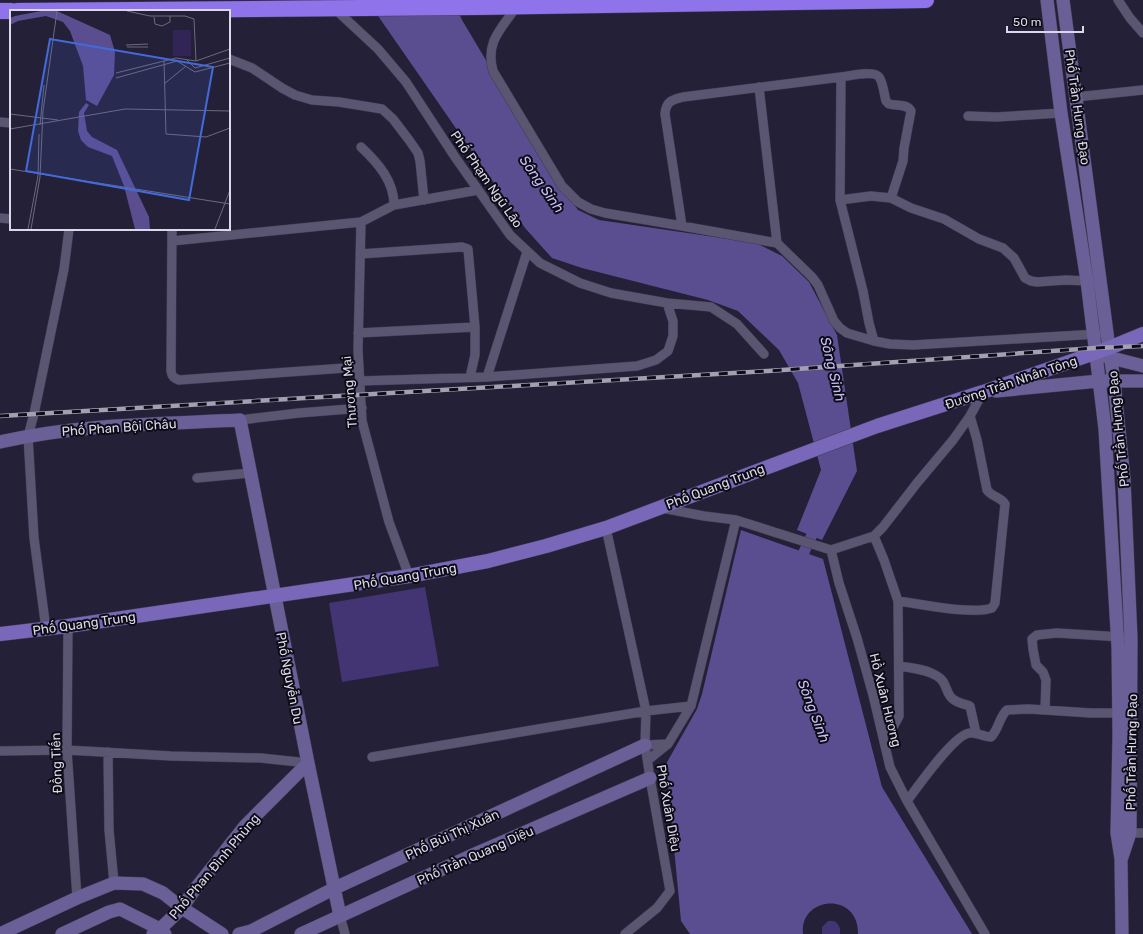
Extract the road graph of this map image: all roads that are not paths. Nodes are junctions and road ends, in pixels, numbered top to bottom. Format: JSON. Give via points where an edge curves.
{"nodes":[{"id":1,"x":926,"y":0,"type":"edge"},
{"id":2,"x":1047,"y":0,"type":"edge"},
{"id":3,"x":1063,"y":0,"type":"edge"},
{"id":4,"x":1118,"y":0,"type":"edge"},
{"id":5,"x":517,"y":6,"type":"junction"},
{"id":6,"x":339,"y":8,"type":"junction"},
{"id":7,"x":195,"y":10,"type":"edge"},
{"id":8,"x":1143,"y":33,"type":"edge"},
{"id":9,"x":230,"y":59,"type":"edge"},
{"id":10,"x":841,"y":77,"type":"junction"},
{"id":11,"x":760,"y":87,"type":"junction"},
{"id":12,"x":1143,"y":90,"type":"edge"},
{"id":13,"x":1076,"y":98,"type":"junction"},
{"id":14,"x":1060,"y":113,"type":"junction"},
{"id":15,"x":968,"y":116,"type":"dead end"},
{"id":16,"x":0,"y":122,"type":"edge"},
{"id":17,"x":10,"y":123,"type":"edge"},
{"id":18,"x":361,"y":147,"type":"dead end"},
{"id":19,"x":478,"y":190,"type":"junction"},
{"id":20,"x":890,"y":198,"type":"junction"},
{"id":21,"x":424,"y":200,"type":"junction"},
{"id":22,"x":840,"y":200,"type":"junction"},
{"id":23,"x":394,"y":205,"type":"junction"},
{"id":24,"x":0,"y":218,"type":"edge"},
{"id":25,"x":10,"y":219,"type":"edge"},
{"id":26,"x":361,"y":222,"type":"junction"},
{"id":27,"x":682,"y":226,"type":"junction"},
{"id":28,"x":69,"y":230,"type":"edge"},
{"id":29,"x":172,"y":230,"type":"edge"},
{"id":30,"x":172,"y":241,"type":"junction"},
{"id":31,"x":778,"y":244,"type":"junction"},
{"id":32,"x":527,"y":252,"type":"junction"},
{"id":33,"x":360,"y":254,"type":"junction"},
{"id":34,"x":1087,"y":281,"type":"junction"},
{"id":35,"x":667,"y":303,"type":"junction"},
{"id":36,"x":475,"y":327,"type":"junction"},
{"id":37,"x":358,"y":333,"type":"junction"},
{"id":38,"x":1093,"y":334,"type":"junction"},
{"id":39,"x":1108,"y":334,"type":"junction"},
{"id":40,"x":1143,"y":334,"type":"edge"},
{"id":41,"x":874,"y":341,"type":"junction"},
{"id":42,"x":1095,"y":353,"type":"junction"},
{"id":43,"x":1110,"y":353,"type":"junction"},
{"id":44,"x":764,"y":354,"type":"dead end"},
{"id":45,"x":1143,"y":366,"type":"edge"},
{"id":46,"x":359,"y":367,"type":"junction"},
{"id":47,"x":487,"y":377,"type":"junction"},
{"id":48,"x":470,"y":378,"type":"junction"},
{"id":49,"x":1143,"y":380,"type":"edge"},
{"id":50,"x":360,"y":381,"type":"junction"},
{"id":51,"x":1100,"y":381,"type":"junction"},
{"id":52,"x":1114,"y":381,"type":"junction"},
{"id":53,"x":982,"y":392,"type":"junction"},
{"id":54,"x":362,"y":408,"type":"junction"},
{"id":55,"x":970,"y":416,"type":"junction"},
{"id":56,"x":240,"y":420,"type":"junction"},
{"id":57,"x":28,"y":436,"type":"junction"},
{"id":58,"x":0,"y":442,"type":"edge"},
{"id":59,"x":795,"y":456,"type":"joint"},
{"id":60,"x":250,"y":474,"type":"junction"},
{"id":61,"x":197,"y":478,"type":"dead end"},
{"id":62,"x":658,"y":507,"type":"junction"},
{"id":63,"x":736,"y":520,"type":"junction"},
{"id":64,"x":606,"y":528,"type":"junction"},
{"id":65,"x":874,"y":536,"type":"junction"},
{"id":66,"x":831,"y":550,"type":"junction"},
{"id":67,"x":409,"y":576,"type":"junction"},
{"id":68,"x":274,"y":597,"type":"junction"},
{"id":69,"x":898,"y":601,"type":"junction"},
{"id":70,"x":68,"y":626,"type":"junction"},
{"id":71,"x":46,"y":629,"type":"junction"},
{"id":72,"x":0,"y":634,"type":"edge"},
{"id":73,"x":1117,"y":637,"type":"junction"},
{"id":74,"x":1131,"y":638,"type":"junction"},
{"id":75,"x":898,"y":666,"type":"junction"},
{"id":76,"x":691,"y":706,"type":"junction"},
{"id":77,"x":1044,"y":710,"type":"junction"},
{"id":78,"x":646,"y":711,"type":"junction"},
{"id":79,"x":1119,"y":713,"type":"junction"},
{"id":80,"x":882,"y":732,"type":"junction"},
{"id":81,"x":976,"y":733,"type":"junction"},
{"id":82,"x":668,"y":744,"type":"junction"},
{"id":83,"x":645,"y":745,"type":"junction"},
{"id":84,"x":67,"y":750,"type":"junction"},
{"id":85,"x":0,"y":751,"type":"edge"},
{"id":86,"x":108,"y":752,"type":"junction"},
{"id":87,"x":372,"y":758,"type":"dead end"},
{"id":88,"x":648,"y":760,"type":"junction"},
{"id":89,"x":308,"y":763,"type":"junction"},
{"id":90,"x":650,"y":778,"type":"junction"},
{"id":91,"x":907,"y":801,"type":"junction"},
{"id":92,"x":1137,"y":833,"type":"edge"},
{"id":93,"x":1121,"y":859,"type":"junction"},
{"id":94,"x":114,"y":884,"type":"junction"},
{"id":95,"x":335,"y":888,"type":"junction"},
{"id":96,"x":77,"y":898,"type":"junction"},
{"id":97,"x":182,"y":908,"type":"junction"},
{"id":98,"x":340,"y":916,"type":"junction"},
{"id":99,"x":159,"y":932,"type":"edge"},
{"id":100,"x":0,"y":934,"type":"edge"},
{"id":101,"x":62,"y":934,"type":"edge"},
{"id":102,"x":222,"y":934,"type":"edge"},
{"id":103,"x":239,"y":934,"type":"edge"},
{"id":104,"x":301,"y":934,"type":"edge"},
{"id":105,"x":345,"y":934,"type":"edge"},
{"id":106,"x":625,"y":934,"type":"edge"},
{"id":107,"x":985,"y":934,"type":"edge"},
{"id":108,"x":1122,"y":934,"type":"edge"}],
"edges":[{"from":1,"to":5,"type":"highway"},
{"from":2,"to":14,"type":"main road","name":"Phố Trần Hưng Đạo"},
{"from":3,"to":13,"type":"main road","name":"Phố Trần Hưng Đạo"},
{"from":4,"to":8,"type":"street"},
{"from":5,"to":6,"type":"highway"},
{"from":5,"to":27,"type":"street","via":[[493,42],[490,61],[493,71],[562,186],[578,202],[591,209]]},
{"from":6,"to":7,"type":"highway"},
{"from":6,"to":19,"type":"street","name":"Phố Phạm Ngũ Lão","via":[[406,82]]},
{"from":9,"to":21,"type":"street","via":[[252,68],[282,88],[312,100],[382,109],[397,124],[418,153]]},
{"from":10,"to":11,"type":"street"},
{"from":10,"to":20,"type":"street","via":[[877,74],[886,101],[889,104],[906,106],[911,111],[903,161]]},
{"from":10,"to":22,"type":"street"},
{"from":11,"to":27,"type":"street","via":[[683,97],[666,107]]},
{"from":11,"to":31,"type":"street"},
{"from":12,"to":13,"type":"street"},
{"from":13,"to":39,"type":"main road","name":"Phố Trần Hưng Đạo"},
{"from":14,"to":15,"type":"street"},
{"from":14,"to":34,"type":"main road","name":"Phố Trần Hưng Đạo"},
{"from":16,"to":17,"type":"street"},
{"from":18,"to":23,"type":"street","via":[[392,186]]},
{"from":19,"to":21,"type":"street"},
{"from":19,"to":32,"type":"street","name":"Phố Phạm Ngũ Lão","via":[[510,235]]},
{"from":20,"to":22,"type":"street","via":[[871,196]]},
{"from":20,"to":34,"type":"street","via":[[911,208],[944,218],[978,239],[1003,248],[1014,258],[1025,278],[1031,281]]},
{"from":21,"to":23,"type":"street"},
{"from":22,"to":41,"type":"street"},
{"from":23,"to":26,"type":"street"},
{"from":24,"to":25,"type":"street"},
{"from":26,"to":30,"type":"street"},
{"from":26,"to":33,"type":"street","name":"Thương Mại"},
{"from":27,"to":31,"type":"street"},
{"from":28,"to":57,"type":"street","via":[[64,269]]},
{"from":29,"to":30,"type":"street"},
{"from":30,"to":46,"type":"street","via":[[171,371],[175,379]]},
{"from":31,"to":41,"type":"street","via":[[812,277],[840,328],[847,333]]},
{"from":32,"to":35,"type":"street","name":"Phố Phạm Ngũ Lão","via":[[540,263],[580,283],[611,293]]},
{"from":32,"to":47,"type":"street"},
{"from":33,"to":36,"type":"street","via":[[466,247],[469,252]]},
{"from":33,"to":37,"type":"street","name":"Thương Mại"},
{"from":34,"to":38,"type":"main road","name":"Phố Trần Hưng Đạo"},
{"from":35,"to":44,"type":"street","name":"Phố Phạm Ngũ Lão","via":[[711,307],[737,324]]},
{"from":35,"to":47,"type":"street","via":[[673,321],[673,336],[668,351],[656,360],[637,366]]},
{"from":36,"to":37,"type":"street"},
{"from":36,"to":48,"type":"street","via":[[475,355]]},
{"from":37,"to":46,"type":"street","name":"Thương Mại"},
{"from":38,"to":39,"type":"street"},
{"from":38,"to":41,"type":"street","via":[[913,345]]},
{"from":38,"to":42,"type":"main road","name":"Phố Trần Hưng Đạo"},
{"from":39,"to":43,"type":"main road","name":"Phố Trần Hưng Đạo"},
{"from":40,"to":43,"type":"main road","name":"Đường Trần Nhân Tông"},
{"from":42,"to":43,"type":"main road","name":"Đường Trần Nhân Tông"},
{"from":42,"to":51,"type":"main road","name":"Phố Trần Hưng Đạo"},
{"from":42,"to":53,"type":"main road","name":"Đường Trần Nhân Tông"},
{"from":43,"to":45,"type":"main road"},
{"from":43,"to":52,"type":"main road","name":"Phố Trần Hưng Đạo"},
{"from":46,"to":50,"type":"street","name":"Thương Mại"},
{"from":47,"to":48,"type":"street"},
{"from":48,"to":50,"type":"street"},
{"from":49,"to":52,"type":"main road"},
{"from":50,"to":54,"type":"street","name":"Thương Mại"},
{"from":51,"to":52,"type":"main road"},
{"from":51,"to":53,"type":"main road"},
{"from":51,"to":73,"type":"main road","name":"Phố Trần Hưng Đạo"},
{"from":52,"to":74,"type":"main road","name":"Phố Trần Hưng Đạo","via":[[1124,479]]},
{"from":53,"to":55,"type":"street"},
{"from":53,"to":59,"type":"main road","name":"Đường Trần Nhân Tông"},
{"from":54,"to":56,"type":"street"},
{"from":54,"to":67,"type":"street","name":"Thương Mại","via":[[362,421],[389,522]]},
{"from":55,"to":65,"type":"street"},
{"from":55,"to":69,"type":"street","via":[[988,490],[1005,504],[995,603],[992,608],[984,610]]},
{"from":56,"to":57,"type":"main road","name":"Phố Phan Bội Châu","via":[[99,426]]},
{"from":56,"to":60,"type":"main road","name":"Phố Nguyễn Du"},
{"from":57,"to":58,"type":"main road","name":"Phố Phan Bội Châu"},
{"from":57,"to":71,"type":"street","via":[[34,538]]},
{"from":59,"to":62,"type":"main road","name":"Phố Quang Trung"},
{"from":60,"to":61,"type":"street"},
{"from":60,"to":68,"type":"main road","name":"Phố Nguyễn Du"},
{"from":62,"to":63,"type":"street"},
{"from":62,"to":64,"type":"main road","name":"Phố Quang Trung"},
{"from":63,"to":66,"type":"street"},
{"from":63,"to":76,"type":"street","name":"Phố Xuân Diệu"},
{"from":64,"to":67,"type":"main road","name":"Phố Quang Trung","via":[[488,561]]},
{"from":64,"to":78,"type":"street"},
{"from":65,"to":66,"type":"street"},
{"from":65,"to":69,"type":"street"},
{"from":66,"to":80,"type":"street","name":"Hồ Xuân Hương"},
{"from":67,"to":68,"type":"main road","name":"Phố Quang Trung"},
{"from":68,"to":70,"type":"main road","name":"Phố Quang Trung"},
{"from":68,"to":89,"type":"main road","name":"Phố Nguyễn Du"},
{"from":69,"to":75,"type":"street"},
{"from":70,"to":71,"type":"main road","name":"Phố Quang Trung"},
{"from":70,"to":84,"type":"street","name":"Đồng Tiến"},
{"from":71,"to":72,"type":"main road","name":"Phố Quang Trung"},
{"from":73,"to":74,"type":"street"},
{"from":73,"to":77,"type":"street","via":[[1056,633],[1037,635],[1032,639],[1036,665],[1046,680]]},
{"from":73,"to":79,"type":"main road","name":"Phố Trần Hưng Đạo"},
{"from":74,"to":92,"type":"main road","name":"Phố Trần Hưng Đạo"},
{"from":75,"to":80,"type":"street","via":[[898,716],[893,727]]},
{"from":75,"to":81,"type":"street","via":[[924,670],[938,676],[945,683],[951,697],[970,706]]},
{"from":76,"to":78,"type":"street"},
{"from":76,"to":82,"type":"street","name":"Phố Xuân Diệu"},
{"from":77,"to":79,"type":"street"},
{"from":77,"to":81,"type":"street","via":[[1007,710],[1002,714],[991,737]]},
{"from":78,"to":83,"type":"street"},
{"from":78,"to":87,"type":"street"},
{"from":79,"to":93,"type":"main road","name":"Phố Trần Hưng Đạo","via":[[1117,833]]},
{"from":80,"to":91,"type":"street","name":"Hồ Xuân Hương","via":[[890,767]]},
{"from":81,"to":91,"type":"street","via":[[963,736],[942,755]]},
{"from":82,"to":83,"type":"street","name":"Phố Bùi Thị Xuân"},
{"from":82,"to":88,"type":"street","name":"Phố Xuân Diệu"},
{"from":83,"to":88,"type":"street"},
{"from":83,"to":95,"type":"main road","name":"Phố Bùi Thị Xuân"},
{"from":84,"to":85,"type":"street"},
{"from":84,"to":86,"type":"street"},
{"from":84,"to":96,"type":"street","name":"Đồng Tiến"},
{"from":86,"to":89,"type":"street","via":[[261,758]]},
{"from":86,"to":94,"type":"street","via":[[109,830]]},
{"from":88,"to":90,"type":"street","name":"Phố Xuân Diệu"},
{"from":89,"to":95,"type":"main road","name":"Phố Nguyễn Du"},
{"from":89,"to":97,"type":"main road","name":"Phố Phan Đình Phùng","via":[[245,826]]},
{"from":90,"to":98,"type":"main road","name":"Phố Trần Quang Diệu"},
{"from":90,"to":106,"type":"street","name":"Phố Xuân Diệu","via":[[670,891],[657,908]]},
{"from":91,"to":107,"type":"street","name":"Hồ Xuân Hương"},
{"from":92,"to":93,"type":"main road","name":"Phố Trần Hưng Đạo"},
{"from":93,"to":108,"type":"main road","name":"Phố Trần Hưng Đạo"},
{"from":94,"to":96,"type":"main road"},
{"from":94,"to":97,"type":"main road","via":[[143,884],[163,893]]},
{"from":95,"to":98,"type":"main road","name":"Phố Nguyễn Du"},
{"from":95,"to":103,"type":"main road","name":"Phố Bùi Thị Xuân"},
{"from":96,"to":100,"type":"main road"},
{"from":97,"to":99,"type":"main road","name":"Phố Phan Đình Phùng"},
{"from":97,"to":102,"type":"main road"},
{"from":98,"to":104,"type":"main road","name":"Phố Trần Quang Diệu"},
{"from":98,"to":105,"type":"street","name":"Phố Nguyễn Du"},
{"from":99,"to":101,"type":"main road","via":[[120,909]]}]}
